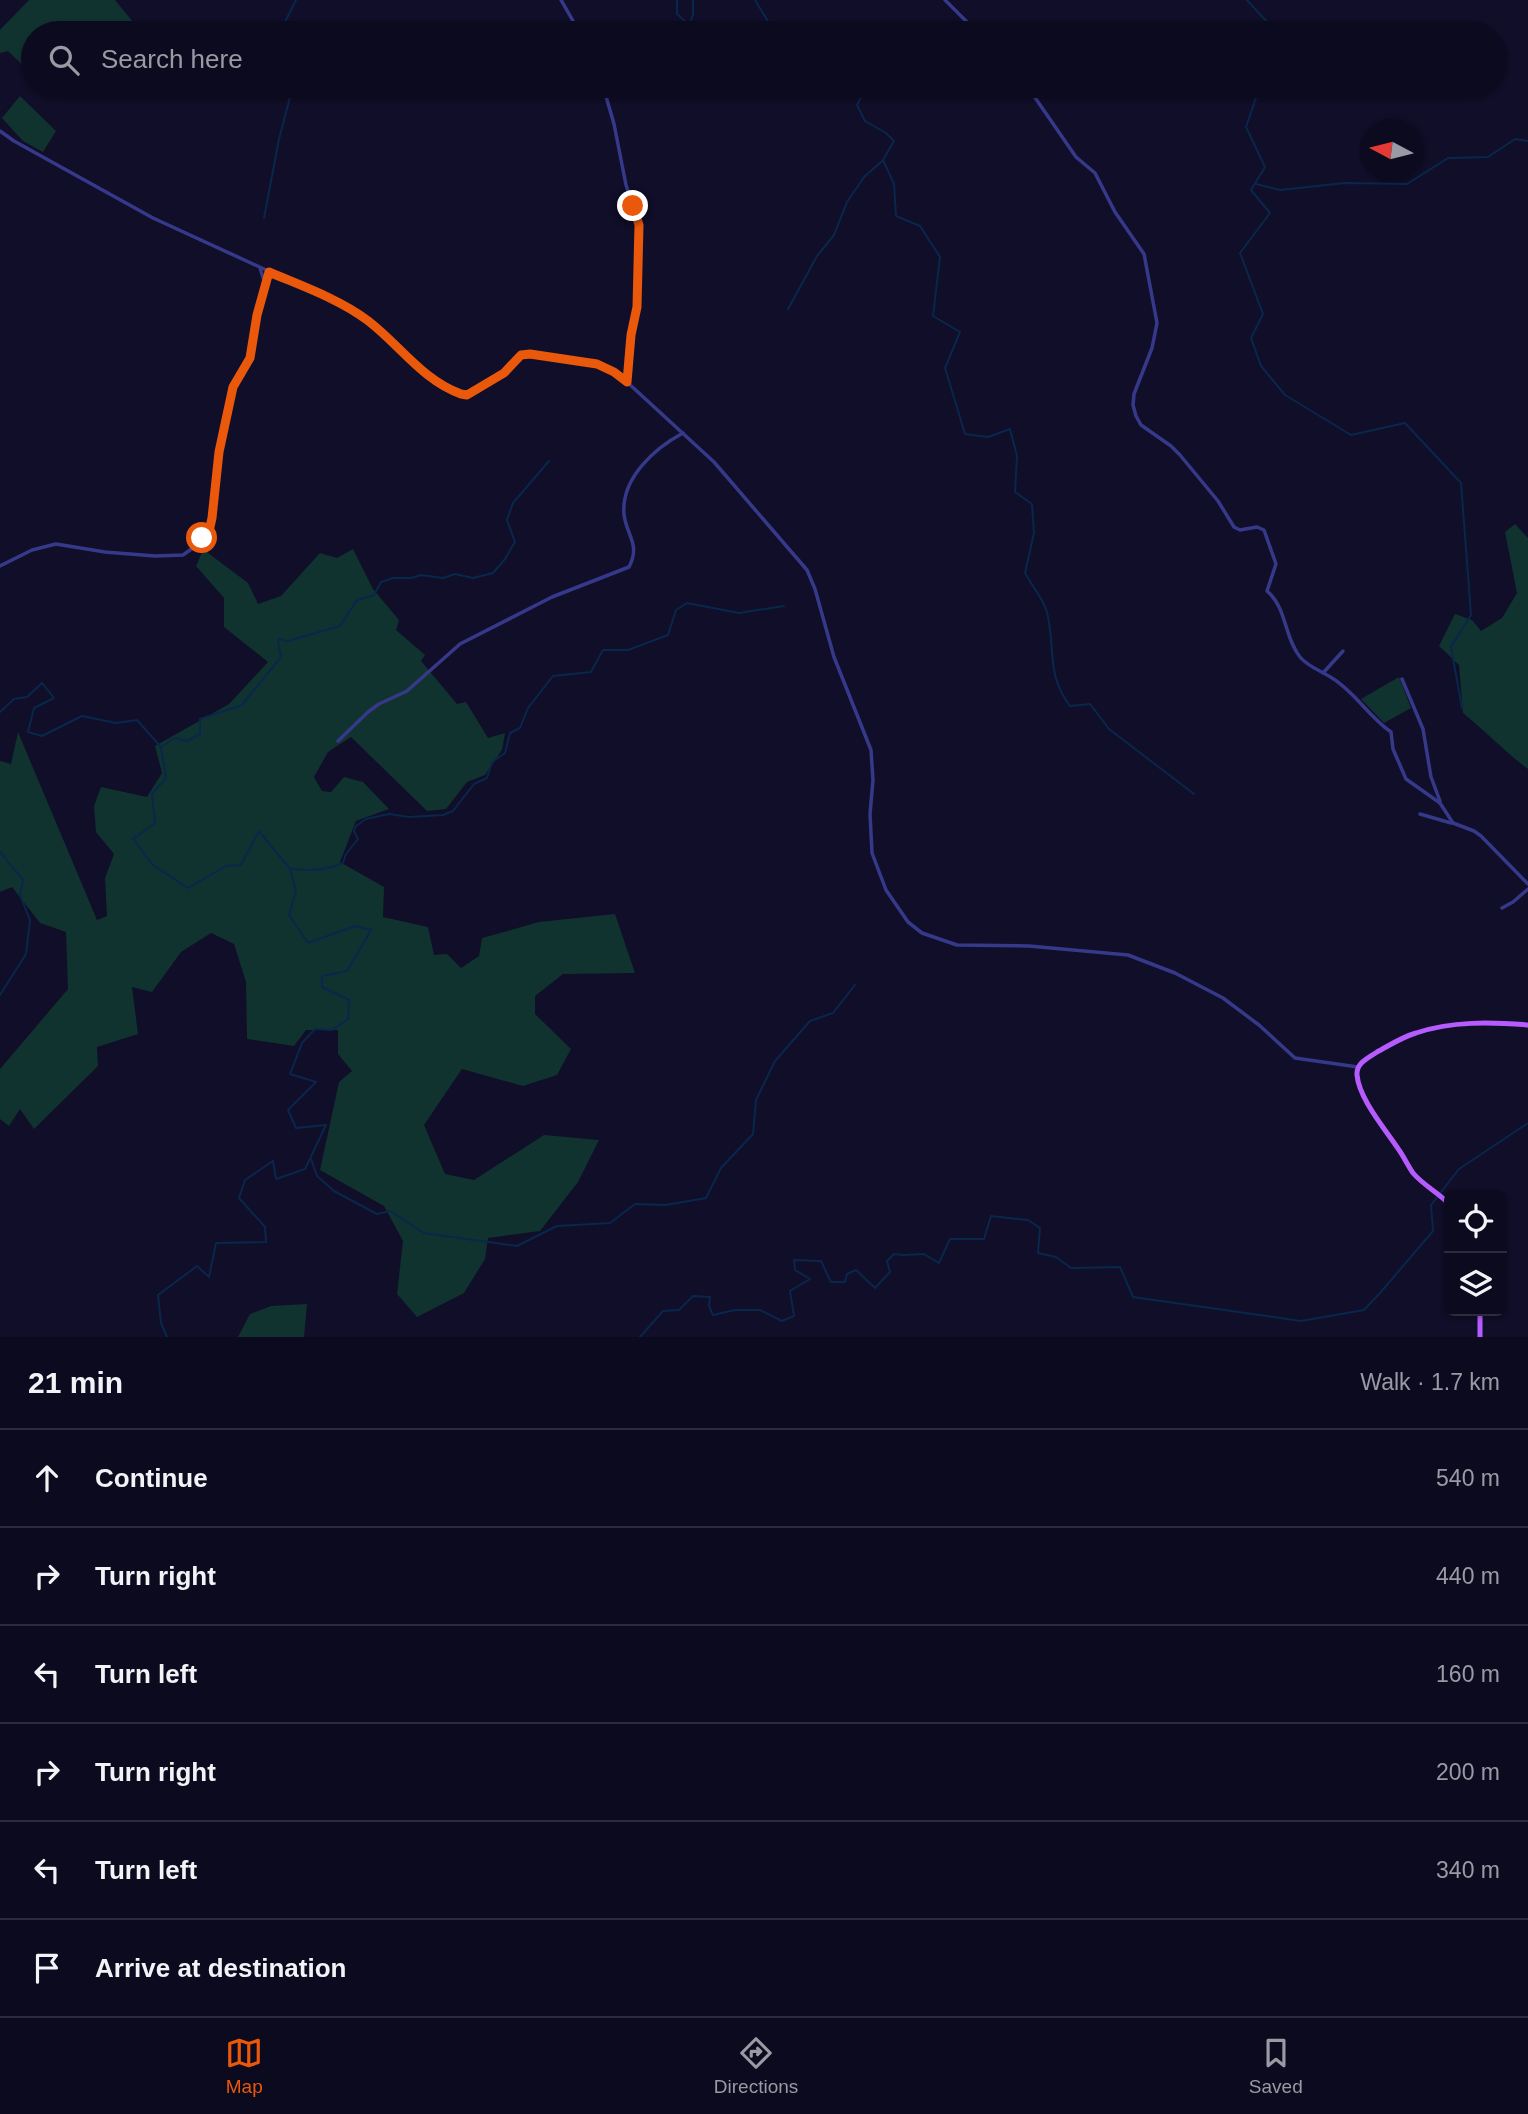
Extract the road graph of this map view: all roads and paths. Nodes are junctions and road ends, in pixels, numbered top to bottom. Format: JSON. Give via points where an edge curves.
{"nodes":[{"id":1,"x":561,"y":0,"type":"edge"},
{"id":2,"x":945,"y":0,"type":"edge"},
{"id":3,"x":573,"y":21,"type":"edge"},
{"id":4,"x":966,"y":21,"type":"edge"},
{"id":5,"x":606,"y":98,"type":"edge"},
{"id":6,"x":1035,"y":98,"type":"edge"},
{"id":7,"x":0,"y":131,"type":"edge"},
{"id":8,"x":259,"y":267,"type":"junction"},
{"id":9,"x":269,"y":272,"type":"junction"},
{"id":10,"x":266,"y":286,"type":"junction"},
{"id":11,"x":627,"y":382,"type":"junction"},
{"id":12,"x":683,"y":433,"type":"junction"},
{"id":13,"x":0,"y":566,"type":"edge"},
{"id":14,"x":1343,"y":651,"type":"dead end"},
{"id":15,"x":1323,"y":673,"type":"junction"},
{"id":16,"x":1402,"y":679,"type":"dead end"},
{"id":17,"x":338,"y":741,"type":"dead end"},
{"id":18,"x":1440,"y":803,"type":"junction"},
{"id":19,"x":1420,"y":814,"type":"dead end"},
{"id":20,"x":1453,"y":823,"type":"junction"},
{"id":21,"x":1528,"y":887,"type":"edge"},
{"id":22,"x":1502,"y":908,"type":"dead end"},
{"id":23,"x":1528,"y":1025,"type":"edge"},
{"id":24,"x":1358,"y":1067,"type":"junction"},
{"id":25,"x":1444,"y":1198,"type":"edge"},
{"id":26,"x":1480,"y":1316,"type":"edge"},
{"id":27,"x":1480,"y":1337,"type":"edge"}],
"edges":[{"from":1,"to":3,"type":"street"},
{"from":2,"to":4,"type":"street"},
{"from":5,"to":11,"type":"street","via":[[639,225],[637,307]]},
{"from":6,"to":15,"type":"street","via":[[1076,156],[1095,173],[1144,254],[1157,323],[1134,394],[1136,416],[1180,455],[1234,527],[1264,530],[1276,564],[1266,591],[1275,597],[1301,659]]},
{"from":7,"to":8,"type":"street","via":[[124,203]]},
{"from":8,"to":9,"type":"street"},
{"from":8,"to":10,"type":"street"},
{"from":9,"to":10,"type":"street"},
{"from":9,"to":11,"type":"street","via":[[351,309],[428,376],[461,394],[493,381],[521,355],[530,354],[597,364]]},
{"from":10,"to":13,"type":"street","via":[[250,358],[233,387],[210,527],[197,545],[183,555],[155,556],[57,544]]},
{"from":11,"to":12,"type":"street"},
{"from":12,"to":17,"type":"street","via":[[646,460],[630,486],[624,516],[635,554],[626,569],[552,597],[460,644],[407,691],[379,704]]},
{"from":12,"to":24,"type":"street","via":[[807,570],[834,657],[871,750],[872,853],[886,890],[908,922],[922,933],[957,945],[1128,955],[1223,998],[1295,1058]]},
{"from":14,"to":15,"type":"street"},
{"from":15,"to":18,"type":"street","via":[[1346,688],[1391,732],[1406,779]]},
{"from":16,"to":18,"type":"street","via":[[1423,729]]},
{"from":18,"to":20,"type":"street"},
{"from":19,"to":20,"type":"street"},
{"from":20,"to":21,"type":"street","via":[[1482,836]]},
{"from":21,"to":22,"type":"street"},
{"from":23,"to":24,"type":"main road","via":[[1477,1023],[1434,1028],[1404,1037]]},
{"from":24,"to":25,"type":"main road","via":[[1359,1085],[1413,1172]]},
{"from":26,"to":27,"type":"main road"}]}
